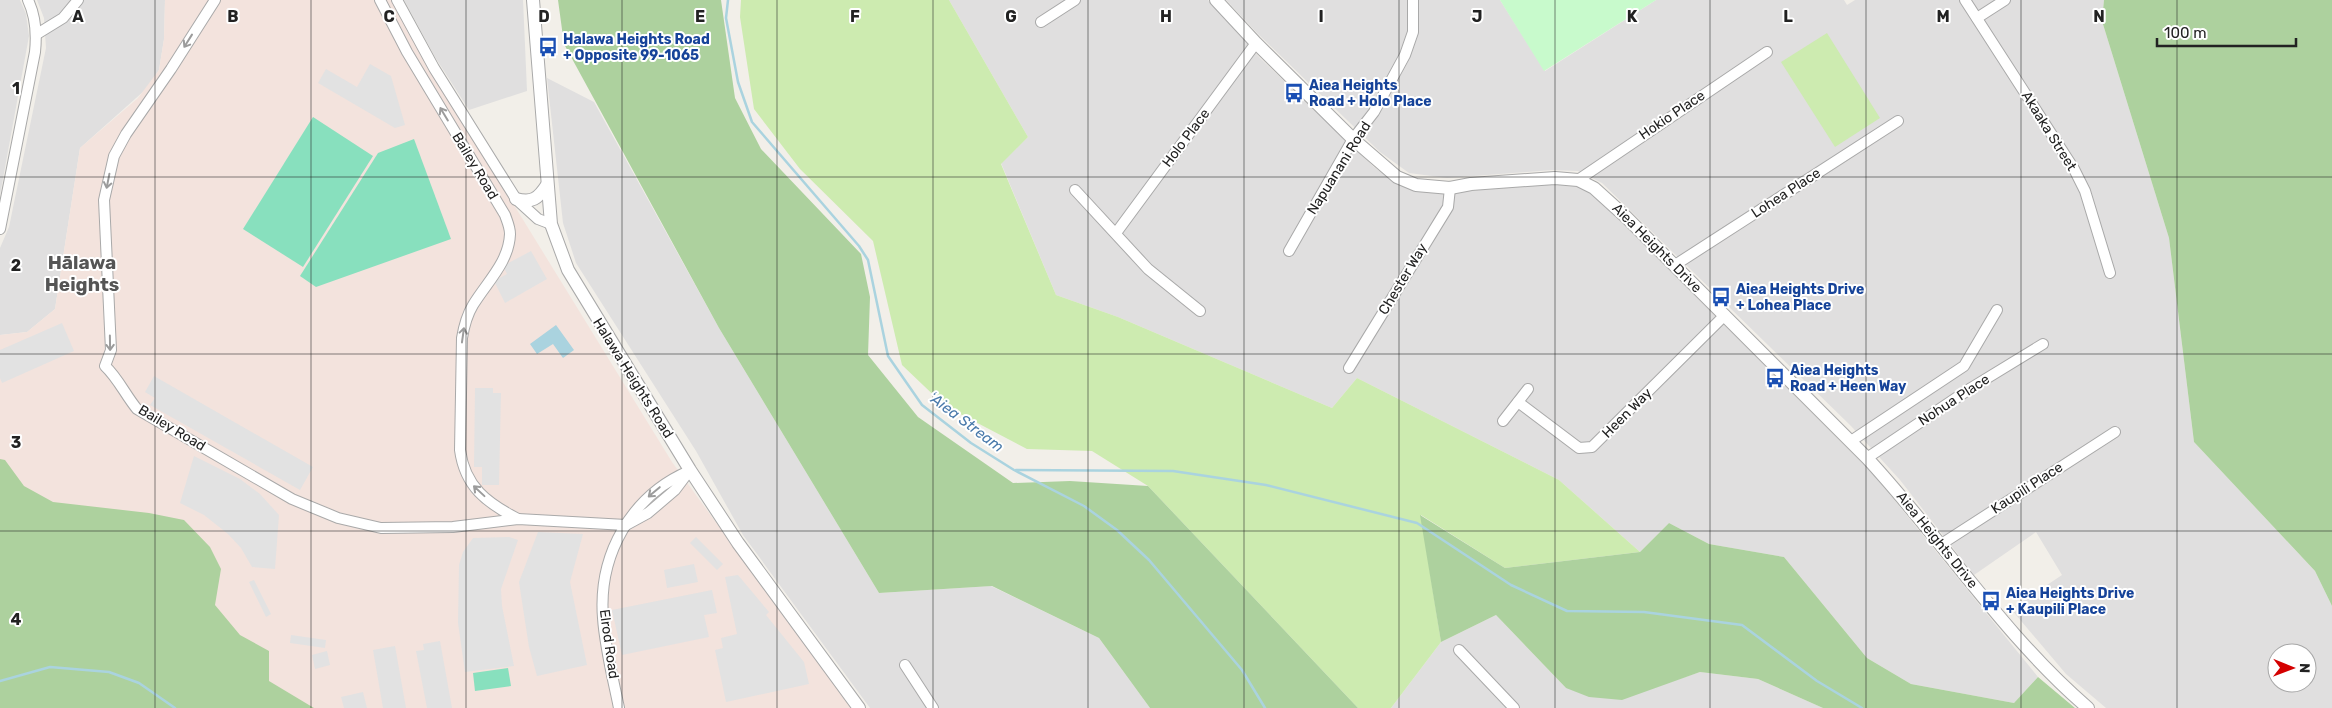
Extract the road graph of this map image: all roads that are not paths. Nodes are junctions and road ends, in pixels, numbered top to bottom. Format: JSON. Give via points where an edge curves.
{"nodes":[{"id":1,"x":28,"y":0,"type":"edge"},
{"id":2,"x":78,"y":0,"type":"edge"},
{"id":3,"x":215,"y":0,"type":"edge"},
{"id":4,"x":380,"y":0,"type":"edge"},
{"id":5,"x":397,"y":0,"type":"edge"},
{"id":6,"x":533,"y":0,"type":"edge"},
{"id":7,"x":1075,"y":0,"type":"edge"},
{"id":8,"x":1216,"y":0,"type":"edge"},
{"id":9,"x":1413,"y":0,"type":"edge"},
{"id":10,"x":1965,"y":0,"type":"edge"},
{"id":11,"x":2005,"y":0,"type":"edge"},
{"id":12,"x":1977,"y":18,"type":"junction"},
{"id":13,"x":1041,"y":22,"type":"dead end"},
{"id":14,"x":37,"y":34,"type":"junction"},
{"id":15,"x":1256,"y":43,"type":"junction"},
{"id":16,"x":1767,"y":52,"type":"dead end"},
{"id":17,"x":1898,"y":121,"type":"dead end"},
{"id":18,"x":1353,"y":139,"type":"junction"},
{"id":19,"x":1578,"y":180,"type":"junction"},
{"id":20,"x":547,"y":185,"type":"junction"},
{"id":21,"x":1450,"y":188,"type":"junction"},
{"id":22,"x":1075,"y":190,"type":"dead end"},
{"id":23,"x":516,"y":199,"type":"junction"},
{"id":24,"x":551,"y":224,"type":"junction"},
{"id":25,"x":0,"y":229,"type":"edge"},
{"id":26,"x":1116,"y":234,"type":"junction"},
{"id":27,"x":1289,"y":251,"type":"dead end"},
{"id":28,"x":1675,"y":266,"type":"junction"},
{"id":29,"x":2110,"y":273,"type":"dead end"},
{"id":30,"x":1997,"y":310,"type":"dead end"},
{"id":31,"x":1200,"y":311,"type":"dead end"},
{"id":32,"x":1724,"y":315,"type":"junction"},
{"id":33,"x":2043,"y":344,"type":"dead end"},
{"id":34,"x":1349,"y":368,"type":"dead end"},
{"id":35,"x":1528,"y":389,"type":"dead end"},
{"id":36,"x":1518,"y":402,"type":"junction"},
{"id":37,"x":1503,"y":421,"type":"dead end"},
{"id":38,"x":2115,"y":432,"type":"dead end"},
{"id":39,"x":1851,"y":441,"type":"junction"},
{"id":40,"x":1868,"y":458,"type":"junction"},
{"id":41,"x":690,"y":470,"type":"junction"},
{"id":42,"x":518,"y":519,"type":"junction"},
{"id":43,"x":626,"y":525,"type":"junction"},
{"id":44,"x":1940,"y":545,"type":"junction"},
{"id":45,"x":1459,"y":650,"type":"dead end"},
{"id":46,"x":905,"y":665,"type":"dead end"},
{"id":47,"x":619,"y":708,"type":"edge"},
{"id":48,"x":859,"y":708,"type":"edge"},
{"id":49,"x":933,"y":708,"type":"edge"},
{"id":50,"x":1514,"y":708,"type":"edge"},
{"id":51,"x":2088,"y":708,"type":"edge"}],
"edges":[{"from":1,"to":14,"type":"street"},
{"from":2,"to":14,"type":"street","via":[[63,18]]},
{"from":3,"to":42,"type":"street","name":"Bailey Road","one_way":true,"via":[[114,156],[104,200],[110,350],[105,366],[137,409],[292,499],[338,518],[400,529]]},
{"from":42,"to":4,"type":"street","name":"Bailey Road","one_way":true,"via":[[500,509],[468,480],[460,450],[464,326],[502,263],[510,232],[505,215],[407,52]]},
{"from":5,"to":23,"type":"street","via":[[434,68]]},
{"from":6,"to":20,"type":"street","name":"Halawa Heights Road"},
{"from":7,"to":13,"type":"street"},
{"from":8,"to":15,"type":"street","name":"Aiea Heights Drive"},
{"from":9,"to":18,"type":"street","name":"Napuanani Road","via":[[1413,32],[1406,55],[1374,112]]},
{"from":10,"to":12,"type":"street","name":"Akaaka Street"},
{"from":11,"to":12,"type":"street"},
{"from":12,"to":29,"type":"street","name":"Akaaka Street","via":[[2074,169],[2085,191]]},
{"from":14,"to":25,"type":"street"},
{"from":15,"to":18,"type":"street","name":"Aiea Heights Drive"},
{"from":15,"to":26,"type":"street","name":"Holo Place"},
{"from":16,"to":19,"type":"street","name":"Hokio Place"},
{"from":17,"to":28,"type":"street","name":"Lohea Place"},
{"from":18,"to":21,"type":"street","name":"Aiea Heights Drive","via":[[1397,177],[1416,185]]},
{"from":18,"to":27,"type":"street","name":"Napuanani Road"},
{"from":19,"to":21,"type":"street","name":"Aiea Heights Drive","via":[[1555,178]]},
{"from":19,"to":28,"type":"street","name":"Aiea Heights Drive","via":[[1612,203]]},
{"from":20,"to":23,"type":"street","via":[[533,201]]},
{"from":20,"to":24,"type":"street","name":"Halawa Heights Road"},
{"from":21,"to":34,"type":"street","name":"Chester Way","via":[[1448,207]]},
{"from":22,"to":26,"type":"street"},
{"from":23,"to":24,"type":"street","via":[[538,219]]},
{"from":24,"to":41,"type":"street","name":"Halawa Heights Road","via":[[568,270]]},
{"from":26,"to":31,"type":"street","via":[[1148,269]]},
{"from":28,"to":32,"type":"street","name":"Aiea Heights Drive"},
{"from":30,"to":39,"type":"street","via":[[1964,366]]},
{"from":32,"to":36,"type":"street","name":"Heen Way","via":[[1592,447],[1579,448]]},
{"from":32,"to":39,"type":"street","name":"Aiea Heights Drive"},
{"from":33,"to":40,"type":"street","name":"Nohua Place"},
{"from":35,"to":36,"type":"street"},
{"from":36,"to":37,"type":"street"},
{"from":38,"to":44,"type":"street","name":"Kaupili Place"},
{"from":39,"to":40,"type":"street","name":"Aiea Heights Drive"},
{"from":40,"to":44,"type":"street","name":"Aiea Heights Drive"},
{"from":41,"to":43,"type":"street","via":[[675,490],[648,513]]},
{"from":41,"to":48,"type":"street","name":"Halawa Heights Road","via":[[738,543]]},
{"from":42,"to":43,"type":"street","name":"Bailey Road"},
{"from":43,"to":47,"type":"street","name":"Elrod Road","via":[[615,543],[603,590],[604,626]]},
{"from":44,"to":51,"type":"street","name":"Aiea Heights Drive","via":[[2050,674]]},
{"from":45,"to":50,"type":"street"},
{"from":46,"to":49,"type":"street"}]}
